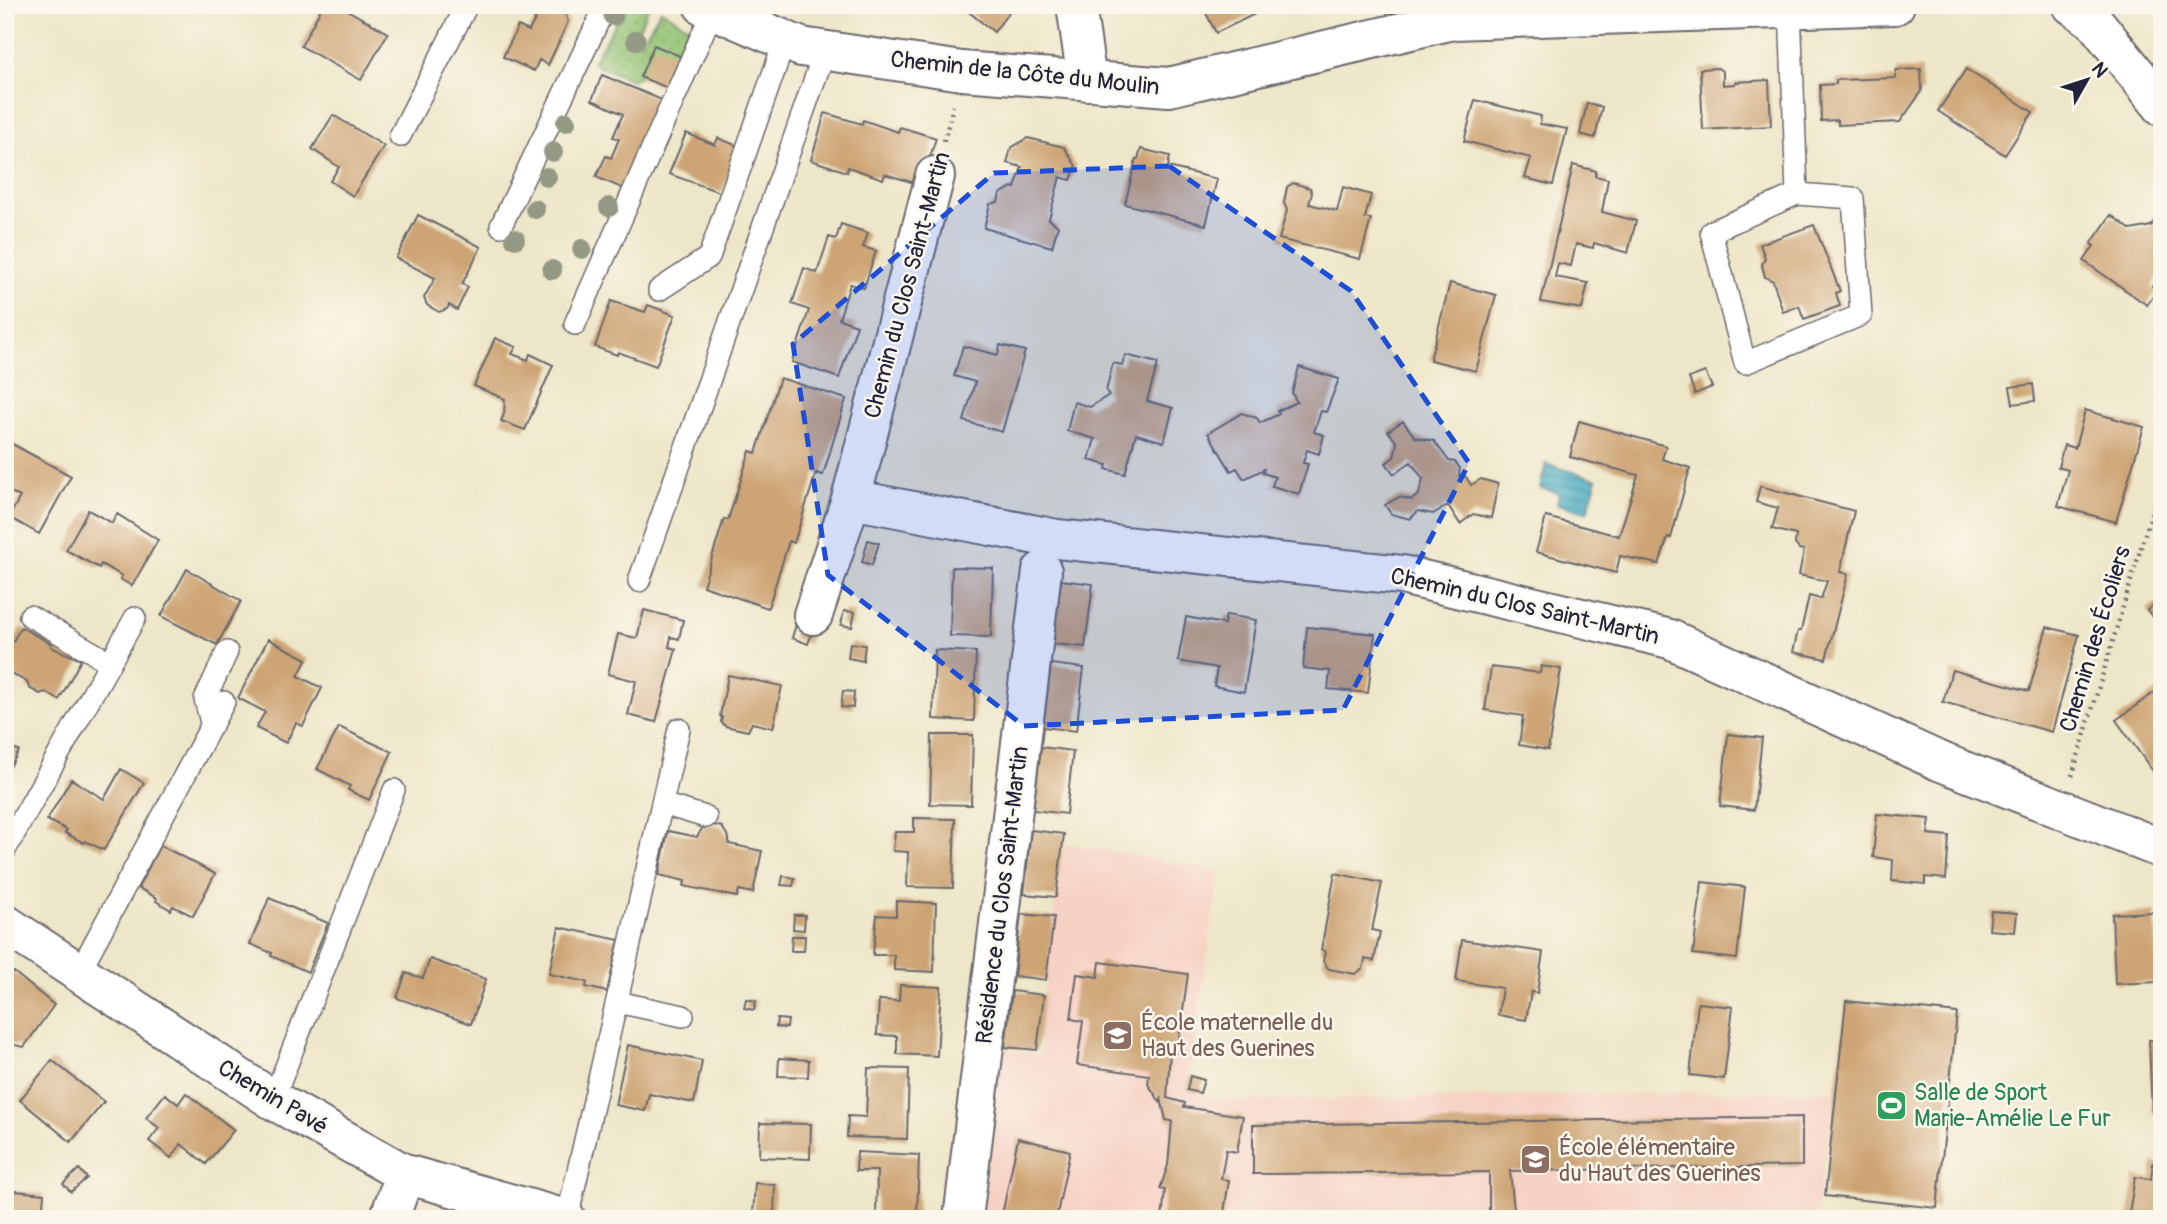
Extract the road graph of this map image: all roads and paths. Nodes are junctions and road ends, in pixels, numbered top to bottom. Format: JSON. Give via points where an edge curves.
{"nodes":[{"id":1,"x":467,"y":5,"type":"edge"},
{"id":2,"x":606,"y":5,"type":"edge"},
{"id":3,"x":1076,"y":5,"type":"edge"},
{"id":4,"x":1895,"y":5,"type":"edge"},
{"id":5,"x":2072,"y":5,"type":"edge"},
{"id":6,"x":708,"y":8,"type":"edge"},
{"id":7,"x":1790,"y":8,"type":"junction"},
{"id":8,"x":1669,"y":9,"type":"edge"},
{"id":9,"x":785,"y":40,"type":"junction"},
{"id":10,"x":825,"y":50,"type":"junction"},
{"id":11,"x":962,"y":71,"type":"junction"},
{"id":12,"x":1087,"y":81,"type":"junction"},
{"id":13,"x":2162,"y":106,"type":"edge"},
{"id":14,"x":400,"y":136,"type":"dead end"},
{"id":15,"x":935,"y":176,"type":"joint"},
{"id":16,"x":1797,"y":194,"type":"junction"},
{"id":17,"x":501,"y":226,"type":"dead end"},
{"id":18,"x":659,"y":290,"type":"dead end"},
{"id":19,"x":575,"y":324,"type":"dead end"},
{"id":20,"x":2162,"y":478,"type":"edge"},
{"id":21,"x":851,"y":499,"type":"junction"},
{"id":22,"x":1042,"y":571,"type":"dead end"},
{"id":23,"x":639,"y":581,"type":"dead end"},
{"id":24,"x":813,"y":615,"type":"dead end"},
{"id":25,"x":30,"y":616,"type":"dead end"},
{"id":26,"x":135,"y":618,"type":"dead end"},
{"id":27,"x":227,"y":652,"type":"dead end"},
{"id":28,"x":109,"y":662,"type":"junction"},
{"id":29,"x":224,"y":702,"type":"dead end"},
{"id":30,"x":212,"y":726,"type":"junction"},
{"id":31,"x":679,"y":729,"type":"dead end"},
{"id":32,"x":394,"y":790,"type":"dead end"},
{"id":33,"x":662,"y":804,"type":"junction"},
{"id":34,"x":2062,"y":810,"type":"junction"},
{"id":35,"x":706,"y":817,"type":"dead end"},
{"id":36,"x":2162,"y":849,"type":"edge"},
{"id":37,"x":5,"y":850,"type":"edge"},
{"id":38,"x":5,"y":924,"type":"edge"},
{"id":39,"x":79,"y":972,"type":"junction"},
{"id":40,"x":617,"y":1002,"type":"junction"},
{"id":41,"x":683,"y":1016,"type":"dead end"},
{"id":42,"x":273,"y":1100,"type":"junction"},
{"id":43,"x":405,"y":1174,"type":"junction"},
{"id":44,"x":389,"y":1219,"type":"edge"},
{"id":45,"x":566,"y":1219,"type":"edge"},
{"id":46,"x":963,"y":1219,"type":"edge"}],
"edges":[{"from":1,"to":14,"type":"lane"},
{"from":2,"to":17,"type":"lane"},
{"from":3,"to":12,"type":"street"},
{"from":4,"to":7,"type":"street","name":"Chemin de la Côte du Moulin"},
{"from":5,"to":13,"type":"street","via":[[2094,21]]},
{"from":6,"to":9,"type":"street","name":"Chemin de la Côte du Moulin"},
{"from":6,"to":19,"type":"lane"},
{"from":7,"to":8,"type":"street","name":"Chemin de la Côte du Moulin"},
{"from":7,"to":16,"type":"lane"},
{"from":8,"to":12,"type":"street","name":"Chemin de la Côte du Moulin","via":[[1453,20],[1168,87]]},
{"from":9,"to":10,"type":"street","name":"Chemin de la Côte du Moulin"},
{"from":9,"to":18,"type":"lane","via":[[709,257]]},
{"from":10,"to":11,"type":"street","name":"Chemin de la Côte du Moulin"},
{"from":10,"to":23,"type":"lane"},
{"from":11,"to":12,"type":"street","name":"Chemin de la Côte du Moulin"},
{"from":11,"to":15,"type":"path","name":"Chemin du Clos Saint-Martin"},
{"from":15,"to":21,"type":"street","name":"Chemin du Clos Saint-Martin"},
{"from":16,"to":16,"type":"lane","via":[[1711,232],[1745,363],[1861,315],[1853,198]]},
{"from":20,"to":34,"type":"path","name":"Chemin des Écoliers"},
{"from":21,"to":24,"type":"street","name":"Chemin du Clos Saint-Martin"},
{"from":21,"to":34,"type":"street","name":"Chemin du Clos Saint-Martin","via":[[1056,539],[1402,575],[1670,639],[1939,761]]},
{"from":22,"to":46,"type":"street","name":"Résidence du Clos Saint-Martin"},
{"from":25,"to":28,"type":"lane"},
{"from":26,"to":28,"type":"lane"},
{"from":27,"to":30,"type":"lane","via":[[205,699]]},
{"from":28,"to":37,"type":"lane"},
{"from":29,"to":30,"type":"lane"},
{"from":30,"to":39,"type":"lane"},
{"from":31,"to":33,"type":"lane"},
{"from":32,"to":42,"type":"lane"},
{"from":33,"to":35,"type":"lane"},
{"from":33,"to":40,"type":"lane"},
{"from":34,"to":36,"type":"street","name":"Chemin du Clos Saint-Martin"},
{"from":38,"to":39,"type":"street","name":"Chemin Pavé"},
{"from":39,"to":42,"type":"street","name":"Chemin Pavé"},
{"from":40,"to":41,"type":"lane"},
{"from":40,"to":45,"type":"lane"},
{"from":42,"to":43,"type":"street","name":"Chemin Pavé"},
{"from":43,"to":44,"type":"street"},
{"from":43,"to":45,"type":"street","name":"Chemin Pavé"}]}
